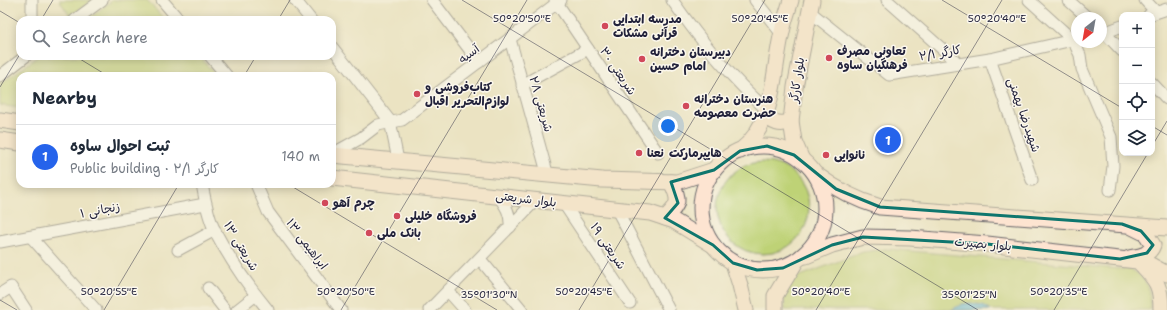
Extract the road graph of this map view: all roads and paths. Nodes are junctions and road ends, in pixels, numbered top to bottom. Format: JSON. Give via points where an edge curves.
{"nodes":[{"id":1,"x":32,"y":0,"type":"edge"},
{"id":2,"x":102,"y":0,"type":"edge"},
{"id":3,"x":162,"y":0,"type":"edge"},
{"id":4,"x":295,"y":0,"type":"edge"},
{"id":5,"x":432,"y":0,"type":"edge"},
{"id":6,"x":672,"y":0,"type":"edge"},
{"id":7,"x":756,"y":0,"type":"edge"},
{"id":8,"x":791,"y":0,"type":"edge"},
{"id":9,"x":887,"y":0,"type":"edge"},
{"id":10,"x":1029,"y":0,"type":"edge"},
{"id":11,"x":1068,"y":0,"type":"edge"},
{"id":12,"x":1145,"y":0,"type":"edge"},
{"id":13,"x":558,"y":1,"type":"edge"},
{"id":14,"x":810,"y":6,"type":"edge"},
{"id":15,"x":1081,"y":12,"type":"edge"},
{"id":16,"x":1157,"y":12,"type":"edge"},
{"id":17,"x":32,"y":16,"type":"edge"},
{"id":18,"x":80,"y":16,"type":"edge"},
{"id":19,"x":176,"y":16,"type":"edge"},
{"id":20,"x":308,"y":16,"type":"edge"},
{"id":21,"x":1119,"y":27,"type":"edge"},
{"id":22,"x":1107,"y":30,"type":"edge"},
{"id":23,"x":781,"y":33,"type":"junction"},
{"id":24,"x":1071,"y":37,"type":"edge"},
{"id":25,"x":1107,"y":37,"type":"edge"},
{"id":26,"x":510,"y":39,"type":"junction"},
{"id":27,"x":1071,"y":41,"type":"edge"},
{"id":28,"x":1078,"y":48,"type":"edge"},
{"id":29,"x":1119,"y":48,"type":"edge"},
{"id":30,"x":588,"y":49,"type":"junction"},
{"id":31,"x":336,"y":52,"type":"edge"},
{"id":32,"x":990,"y":59,"type":"junction"},
{"id":33,"x":21,"y":60,"type":"edge"},
{"id":34,"x":213,"y":60,"type":"edge"},
{"id":35,"x":479,"y":62,"type":"junction"},
{"id":36,"x":958,"y":63,"type":"junction"},
{"id":37,"x":224,"y":72,"type":"edge"},
{"id":38,"x":0,"y":76,"type":"edge"},
{"id":39,"x":1153,"y":84,"type":"edge"},
{"id":40,"x":522,"y":85,"type":"junction"},
{"id":41,"x":1167,"y":99,"type":"edge"},
{"id":42,"x":766,"y":112,"type":"junction"},
{"id":43,"x":0,"y":120,"type":"edge"},
{"id":44,"x":390,"y":121,"type":"junction"},
{"id":45,"x":791,"y":121,"type":"junction"},
{"id":46,"x":16,"y":122,"type":"edge"},
{"id":47,"x":0,"y":140,"type":"edge"},
{"id":48,"x":16,"y":142,"type":"edge"},
{"id":49,"x":740,"y":150,"type":"junction"},
{"id":50,"x":336,"y":152,"type":"edge"},
{"id":51,"x":658,"y":153,"type":"dead end"},
{"id":52,"x":336,"y":154,"type":"edge"},
{"id":53,"x":398,"y":160,"type":"junction"},
{"id":54,"x":802,"y":160,"type":"junction"},
{"id":55,"x":714,"y":170,"type":"junction"},
{"id":56,"x":813,"y":172,"type":"junction"},
{"id":57,"x":548,"y":176,"type":"junction"},
{"id":58,"x":336,"y":178,"type":"edge"},
{"id":59,"x":1032,"y":180,"type":"dead end"},
{"id":60,"x":671,"y":182,"type":"junction"},
{"id":61,"x":203,"y":188,"type":"edge"},
{"id":62,"x":258,"y":188,"type":"edge"},
{"id":63,"x":1110,"y":190,"type":"dead end"},
{"id":64,"x":498,"y":196,"type":"junction"},
{"id":65,"x":534,"y":202,"type":"junction"},
{"id":66,"x":205,"y":204,"type":"junction"},
{"id":67,"x":564,"y":204,"type":"junction"},
{"id":68,"x":617,"y":210,"type":"junction"},
{"id":69,"x":665,"y":218,"type":"junction"},
{"id":70,"x":1122,"y":224,"type":"junction"},
{"id":71,"x":510,"y":227,"type":"junction"},
{"id":72,"x":1167,"y":228,"type":"edge"},
{"id":73,"x":214,"y":230,"type":"junction"},
{"id":74,"x":31,"y":237,"type":"junction"},
{"id":75,"x":0,"y":242,"type":"edge"},
{"id":76,"x":713,"y":245,"type":"junction"},
{"id":77,"x":178,"y":250,"type":"dead end"},
{"id":78,"x":1120,"y":259,"type":"junction"},
{"id":79,"x":480,"y":260,"type":"junction"},
{"id":80,"x":797,"y":261,"type":"junction"},
{"id":81,"x":1137,"y":261,"type":"junction"},
{"id":82,"x":733,"y":263,"type":"junction"},
{"id":83,"x":1167,"y":274,"type":"edge"},
{"id":84,"x":208,"y":288,"type":"dead end"},
{"id":85,"x":448,"y":291,"type":"junction"},
{"id":86,"x":0,"y":294,"type":"edge"},
{"id":87,"x":256,"y":296,"type":"junction"},
{"id":88,"x":630,"y":303,"type":"dead end"},
{"id":89,"x":26,"y":310,"type":"edge"},
{"id":90,"x":96,"y":310,"type":"edge"},
{"id":91,"x":225,"y":310,"type":"edge"},
{"id":92,"x":237,"y":310,"type":"edge"},
{"id":93,"x":268,"y":310,"type":"edge"},
{"id":94,"x":341,"y":310,"type":"edge"},
{"id":95,"x":429,"y":310,"type":"edge"},
{"id":96,"x":465,"y":310,"type":"edge"},
{"id":97,"x":522,"y":310,"type":"edge"},
{"id":98,"x":669,"y":310,"type":"edge"},
{"id":99,"x":746,"y":310,"type":"edge"},
{"id":100,"x":775,"y":310,"type":"edge"},
{"id":101,"x":1162,"y":310,"type":"edge"}],
"edges":[{"from":1,"to":17,"type":"street"},
{"from":2,"to":18,"type":"street"},
{"from":3,"to":19,"type":"street"},
{"from":4,"to":20,"type":"street"},
{"from":5,"to":35,"type":"street"},
{"from":6,"to":42,"type":"street","via":[[714,56]]},
{"from":7,"to":23,"type":"street"},
{"from":8,"to":23,"type":"main road","name":"بلوار کارگر"},
{"from":9,"to":36,"type":"street"},
{"from":10,"to":24,"type":"street"},
{"from":11,"to":15,"type":"street"},
{"from":12,"to":16,"type":"street"},
{"from":13,"to":26,"type":"street","name":"آسیه"},
{"from":13,"to":30,"type":"street","name":"شریعتی ۳۰"},
{"from":14,"to":36,"type":"street","name":"کارگر ۲/۱","via":[[889,75]]},
{"from":14,"to":45,"type":"main road","name":"بلوار کارگر"},
{"from":21,"to":22,"type":"street"},
{"from":23,"to":42,"type":"main road","name":"بلوار کارگر"},
{"from":25,"to":29,"type":"street"},
{"from":26,"to":35,"type":"street","name":"آسیه"},
{"from":26,"to":40,"type":"street","name":"شریعتی ۲۸"},
{"from":27,"to":32,"type":"street","name":"کارگر ۲/۱"},
{"from":28,"to":63,"type":"street","via":[[1082,70],[1111,136],[1113,166]]},
{"from":30,"to":40,"type":"street"},
{"from":30,"to":51,"type":"street","name":"شریعتی ۳۰"},
{"from":31,"to":44,"type":"street"},
{"from":32,"to":36,"type":"street","name":"کارگر ۲/۱"},
{"from":32,"to":59,"type":"street","name":"شهیدرضا بهمنی"},
{"from":33,"to":38,"type":"street"},
{"from":34,"to":37,"type":"street"},
{"from":35,"to":44,"type":"street","name":"آسیه","via":[[402,120]]},
{"from":39,"to":41,"type":"street"},
{"from":40,"to":57,"type":"street","name":"شریعتی ۲۸"},
{"from":42,"to":45,"type":"main road","via":[[771,121],[785,124]]},
{"from":42,"to":49,"type":"main road","name":"بلوار کارگر","via":[[759,130]]},
{"from":43,"to":46,"type":"main road"},
{"from":44,"to":50,"type":"street","name":"آسیه","via":[[378,125]]},
{"from":44,"to":53,"type":"street"},
{"from":45,"to":54,"type":"main road","name":"بلوار کارگر","via":[[794,141]]},
{"from":47,"to":48,"type":"main road"},
{"from":49,"to":54,"type":"main road","via":[[758,146],[777,148]]},
{"from":49,"to":55,"type":"main road","via":[[725,159]]},
{"from":52,"to":53,"type":"main road","name":"بلوار شریعتی"},
{"from":53,"to":57,"type":"main road","name":"بلوار شریعتی"},
{"from":54,"to":56,"type":"main road"},
{"from":55,"to":60,"type":"main road","name":"بلوار شریعتی"},
{"from":55,"to":76,"type":"main road","via":[[705,186],[701,212],[705,230]]},
{"from":56,"to":70,"type":"main road","via":[[836,189],[880,207]]},
{"from":56,"to":80,"type":"main road","via":[[824,196],[826,212],[815,243]]},
{"from":57,"to":60,"type":"main road","name":"بلوار شریعتی"},
{"from":58,"to":64,"type":"main road","name":"بلوار شریعتی"},
{"from":60,"to":69,"type":"main road","via":[[678,203]]},
{"from":61,"to":66,"type":"street","name":"شریعتی ۱۳"},
{"from":62,"to":94,"type":"street","name":"ابراهیمی ۱۳","via":[[268,212]]},
{"from":64,"to":65,"type":"main road","name":"بلوار شریعتی"},
{"from":64,"to":71,"type":"street","via":[[508,210]]},
{"from":65,"to":67,"type":"main road","name":"بلوار شریعتی"},
{"from":65,"to":71,"type":"street"},
{"from":66,"to":73,"type":"street","name":"شریعتی ۱۳"},
{"from":66,"to":74,"type":"street","name":"زنجانی ۱"},
{"from":67,"to":68,"type":"main road","name":"بلوار شریعتی"},
{"from":67,"to":88,"type":"street","name":"شریعتی ۱۹"},
{"from":68,"to":69,"type":"main road","name":"بلوار شریعتی","via":[[650,213]]},
{"from":68,"to":98,"type":"street"},
{"from":69,"to":76,"type":"main road","name":"بلوار شریعتی"},
{"from":70,"to":72,"type":"main road"},
{"from":70,"to":78,"type":"main road","via":[[1141,231],[1152,245],[1147,253]]},
{"from":71,"to":79,"type":"street"},
{"from":73,"to":77,"type":"street"},
{"from":73,"to":87,"type":"street","name":"شریعتی ۱۳"},
{"from":74,"to":75,"type":"street","name":"زنجانی ۱"},
{"from":74,"to":90,"type":"street"},
{"from":76,"to":82,"type":"main road"},
{"from":78,"to":80,"type":"main road","name":"بلوار بصیرت","via":[[987,244],[863,237],[832,245]]},
{"from":78,"to":81,"type":"main road","name":"بلوار بصیرت"},
{"from":79,"to":85,"type":"street"},
{"from":79,"to":97,"type":"street"},
{"from":80,"to":82,"type":"main road","via":[[770,270],[745,268]]},
{"from":80,"to":100,"type":"main road","via":[[775,296]]},
{"from":81,"to":83,"type":"main road","name":"بلوار بصیرت","via":[[1147,263]]},
{"from":81,"to":101,"type":"main road","via":[[1157,281],[1162,294]]},
{"from":82,"to":99,"type":"main road"},
{"from":84,"to":91,"type":"street"},
{"from":85,"to":95,"type":"street"},
{"from":85,"to":96,"type":"street"},
{"from":86,"to":89,"type":"street","via":[[11,287]]},
{"from":87,"to":92,"type":"street"},
{"from":87,"to":93,"type":"street","name":"شریعتی ۱۳"}]}
